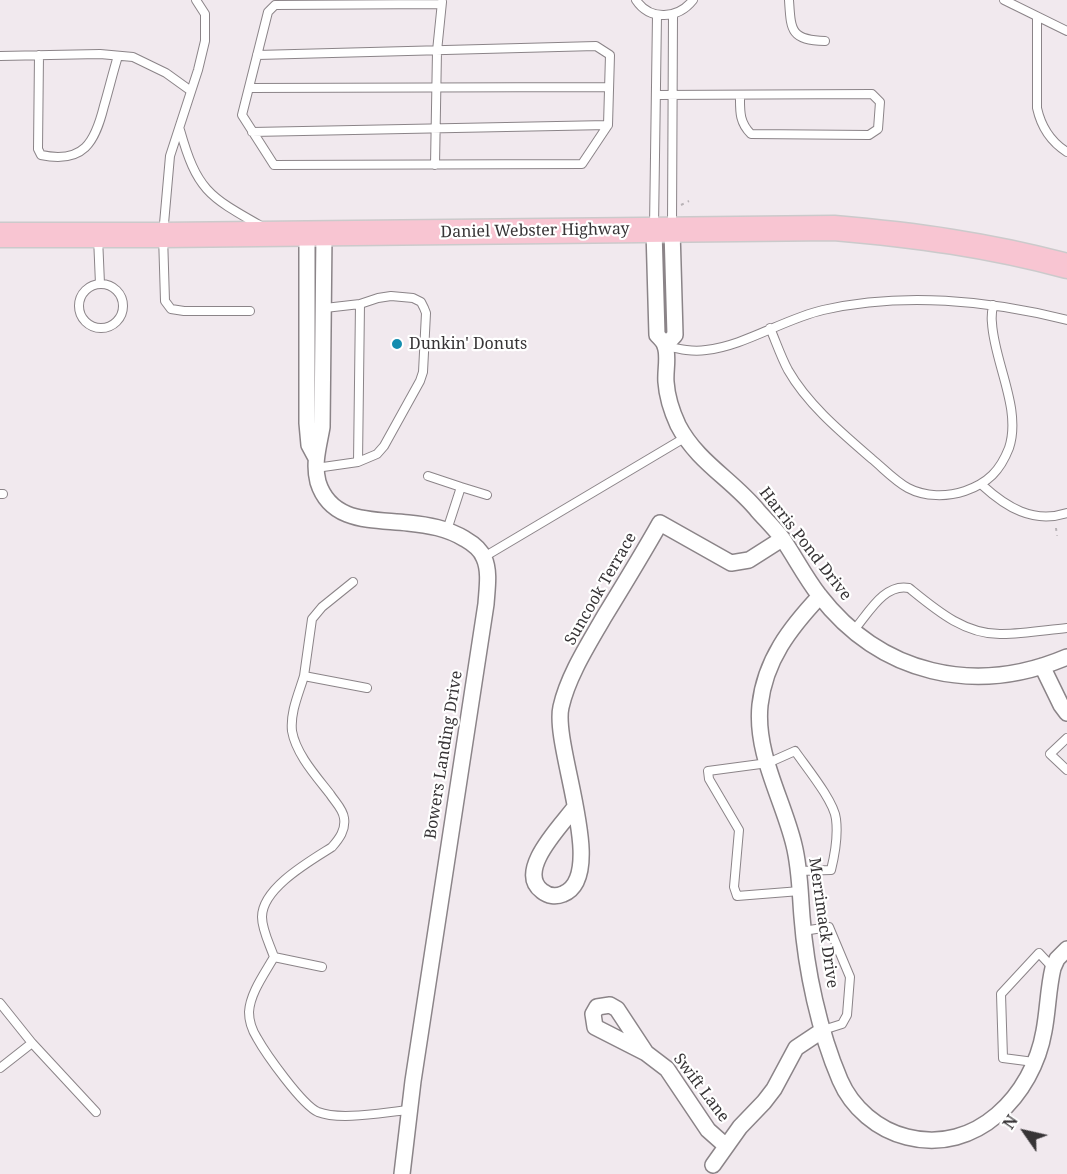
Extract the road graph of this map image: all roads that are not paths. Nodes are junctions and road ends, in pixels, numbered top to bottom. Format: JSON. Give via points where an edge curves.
{"nodes":[{"id":1,"x":196,"y":0,"type":"edge"},
{"id":2,"x":636,"y":0,"type":"edge"},
{"id":3,"x":693,"y":0,"type":"edge"},
{"id":4,"x":789,"y":0,"type":"edge"},
{"id":5,"x":1004,"y":0,"type":"edge"},
{"id":6,"x":441,"y":2,"type":"edge"},
{"id":7,"x":657,"y":15,"type":"junction"},
{"id":8,"x":673,"y":15,"type":"junction"},
{"id":9,"x":1037,"y":17,"type":"junction"},
{"id":10,"x":1067,"y":31,"type":"edge"},
{"id":11,"x":825,"y":40,"type":"dead end"},
{"id":12,"x":437,"y":51,"type":"junction"},
{"id":13,"x":39,"y":55,"type":"junction"},
{"id":14,"x":257,"y":55,"type":"junction"},
{"id":15,"x":0,"y":56,"type":"edge"},
{"id":16,"x":118,"y":56,"type":"junction"},
{"id":17,"x":437,"y":87,"type":"junction"},
{"id":18,"x":609,"y":87,"type":"junction"},
{"id":19,"x":249,"y":88,"type":"junction"},
{"id":20,"x":191,"y":91,"type":"junction"},
{"id":21,"x":656,"y":95,"type":"junction"},
{"id":22,"x":672,"y":95,"type":"junction"},
{"id":23,"x":740,"y":95,"type":"junction"},
{"id":24,"x":609,"y":125,"type":"junction"},
{"id":25,"x":180,"y":129,"type":"junction"},
{"id":26,"x":436,"y":129,"type":"junction"},
{"id":27,"x":252,"y":132,"type":"junction"},
{"id":28,"x":1067,"y":152,"type":"edge"},
{"id":29,"x":435,"y":165,"type":"junction"},
{"id":30,"x":663,"y":230,"type":"junction"},
{"id":31,"x":316,"y":233,"type":"junction"},
{"id":32,"x":274,"y":234,"type":"junction"},
{"id":33,"x":0,"y":235,"type":"edge"},
{"id":34,"x":98,"y":235,"type":"junction"},
{"id":35,"x":163,"y":235,"type":"junction"},
{"id":36,"x":1067,"y":266,"type":"edge"},
{"id":37,"x":100,"y":284,"type":"junction"},
{"id":38,"x":360,"y":304,"type":"junction"},
{"id":39,"x":993,"y":305,"type":"junction"},
{"id":40,"x":325,"y":308,"type":"junction"},
{"id":41,"x":250,"y":310,"type":"dead end"},
{"id":42,"x":1067,"y":320,"type":"edge"},
{"id":43,"x":770,"y":328,"type":"junction"},
{"id":44,"x":665,"y":346,"type":"junction"},
{"id":45,"x":686,"y":437,"type":"junction"},
{"id":46,"x":358,"y":462,"type":"junction"},
{"id":47,"x":316,"y":463,"type":"junction"},
{"id":48,"x":428,"y":476,"type":"dead end"},
{"id":49,"x":982,"y":485,"type":"junction"},
{"id":50,"x":461,"y":487,"type":"junction"},
{"id":51,"x":487,"y":495,"type":"dead end"},
{"id":52,"x":1067,"y":513,"type":"edge"},
{"id":53,"x":447,"y":530,"type":"junction"},
{"id":54,"x":782,"y":538,"type":"junction"},
{"id":55,"x":484,"y":557,"type":"junction"},
{"id":56,"x":353,"y":582,"type":"dead end"},
{"id":57,"x":820,"y":596,"type":"junction"},
{"id":58,"x":1067,"y":628,"type":"edge"},
{"id":59,"x":854,"y":630,"type":"junction"},
{"id":60,"x":1067,"y":657,"type":"edge"},
{"id":61,"x":1042,"y":666,"type":"junction"},
{"id":62,"x":304,"y":676,"type":"junction"},
{"id":63,"x":367,"y":688,"type":"dead end"},
{"id":64,"x":1067,"y":713,"type":"edge"},
{"id":65,"x":1067,"y":738,"type":"edge"},
{"id":66,"x":768,"y":763,"type":"junction"},
{"id":67,"x":1067,"y":770,"type":"edge"},
{"id":68,"x":575,"y":807,"type":"junction"},
{"id":69,"x":799,"y":871,"type":"junction"},
{"id":70,"x":800,"y":891,"type":"junction"},
{"id":71,"x":803,"y":931,"type":"junction"},
{"id":72,"x":1067,"y":949,"type":"edge"},
{"id":73,"x":273,"y":957,"type":"junction"},
{"id":74,"x":322,"y":967,"type":"dead end"},
{"id":75,"x":1053,"y":968,"type":"junction"},
{"id":76,"x":0,"y":1003,"type":"edge"},
{"id":77,"x":824,"y":1030,"type":"junction"},
{"id":78,"x":32,"y":1043,"type":"junction"},
{"id":79,"x":646,"y":1053,"type":"dead end"},
{"id":80,"x":1034,"y":1062,"type":"junction"},
{"id":81,"x":0,"y":1068,"type":"edge"},
{"id":82,"x":410,"y":1110,"type":"junction"},
{"id":83,"x":96,"y":1112,"type":"dead end"},
{"id":84,"x":726,"y":1146,"type":"junction"},
{"id":85,"x":713,"y":1165,"type":"dead end"},
{"id":86,"x":402,"y":1174,"type":"edge"}],
"edges":[{"from":1,"to":20,"type":"lane","via":[[205,14],[205,41]]},
{"from":2,"to":7,"type":"lane"},
{"from":3,"to":8,"type":"lane"},
{"from":4,"to":11,"type":"lane","via":[[794,33],[809,40]]},
{"from":5,"to":9,"type":"lane"},
{"from":6,"to":12,"type":"lane"},
{"from":6,"to":14,"type":"lane","via":[[275,6],[268,12]]},
{"from":7,"to":8,"type":"lane"},
{"from":7,"to":21,"type":"lane"},
{"from":8,"to":22,"type":"lane"},
{"from":9,"to":10,"type":"lane"},
{"from":9,"to":28,"type":"lane","via":[[1037,108],[1041,123]]},
{"from":12,"to":14,"type":"lane"},
{"from":12,"to":17,"type":"lane"},
{"from":12,"to":18,"type":"lane","via":[[596,46],[610,55]]},
{"from":13,"to":15,"type":"lane"},
{"from":13,"to":16,"type":"lane"},
{"from":13,"to":16,"type":"lane","via":[[38,149],[41,155],[49,157],[81,152],[91,141],[98,130]]},
{"from":14,"to":19,"type":"lane"},
{"from":16,"to":20,"type":"lane","via":[[148,64]]},
{"from":17,"to":18,"type":"lane"},
{"from":17,"to":19,"type":"lane"},
{"from":17,"to":26,"type":"lane"},
{"from":18,"to":24,"type":"lane"},
{"from":19,"to":27,"type":"lane","via":[[242,115]]},
{"from":20,"to":25,"type":"lane"},
{"from":21,"to":22,"type":"lane"},
{"from":21,"to":30,"type":"lane"},
{"from":22,"to":23,"type":"lane"},
{"from":22,"to":30,"type":"lane"},
{"from":23,"to":23,"type":"lane","via":[[872,94],[880,102],[878,129],[869,135],[752,134],[740,117]]},
{"from":24,"to":26,"type":"lane"},
{"from":24,"to":29,"type":"lane","via":[[582,164]]},
{"from":25,"to":32,"type":"lane","via":[[189,160],[204,188],[227,207]]},
{"from":25,"to":35,"type":"lane","via":[[170,156]]},
{"from":26,"to":27,"type":"lane"},
{"from":26,"to":29,"type":"lane"},
{"from":27,"to":29,"type":"lane","via":[[274,165]]},
{"from":30,"to":31,"type":"main road","name":"Daniel Webster Highway"},
{"from":30,"to":36,"type":"main road","name":"Daniel Webster Highway","via":[[846,229],[983,247]]},
{"from":30,"to":44,"type":"street","name":"Harris Pond Drive","via":[[675,335]]},
{"from":31,"to":32,"type":"main road","name":"Daniel Webster Highway"},
{"from":31,"to":40,"type":"street"},
{"from":31,"to":47,"type":"street","via":[[307,423]]},
{"from":32,"to":35,"type":"main road","name":"Daniel Webster Highway"},
{"from":33,"to":34,"type":"main road","name":"Daniel Webster Highway"},
{"from":34,"to":35,"type":"main road","name":"Daniel Webster Highway"},
{"from":34,"to":37,"type":"lane"},
{"from":35,"to":41,"type":"lane","via":[[165,301],[171,309]]},
{"from":37,"to":37,"type":"lane","via":[[86,290],[78,303],[81,317],[99,329],[113,325],[123,306],[113,288]]},
{"from":38,"to":40,"type":"lane"},
{"from":38,"to":46,"type":"lane"},
{"from":38,"to":46,"type":"lane","via":[[384,297],[413,298],[421,302],[426,313],[420,381],[384,446],[377,454]]},
{"from":39,"to":42,"type":"lane"},
{"from":39,"to":43,"type":"lane","via":[[912,301],[856,305],[823,310]]},
{"from":39,"to":49,"type":"lane","via":[[992,324],[1012,427],[1002,463]]},
{"from":40,"to":47,"type":"street","via":[[322,427]]},
{"from":43,"to":44,"type":"lane","via":[[706,350]]},
{"from":43,"to":49,"type":"lane","via":[[787,369],[810,400],[908,488],[932,495],[954,494]]},
{"from":44,"to":45,"type":"street","name":"Harris Pond Drive","via":[[669,399]]},
{"from":45,"to":54,"type":"street","name":"Harris Pond Drive","via":[[699,456],[752,503]]},
{"from":45,"to":55,"type":"lane"},
{"from":46,"to":47,"type":"lane"},
{"from":47,"to":53,"type":"street","via":[[322,491],[345,513],[373,522]]},
{"from":48,"to":50,"type":"lane"},
{"from":49,"to":52,"type":"lane","via":[[1006,506],[1019,511],[1047,516]]},
{"from":50,"to":51,"type":"lane"},
{"from":50,"to":53,"type":"lane"},
{"from":53,"to":55,"type":"street","via":[[473,544]]},
{"from":54,"to":57,"type":"street","name":"Harris Pond Drive"},
{"from":54,"to":68,"type":"street","name":"Suncook Terrace","via":[[749,560],[731,563],[660,523],[590,643],[561,705],[559,727]]},
{"from":55,"to":82,"type":"street","name":"Bowers Landing Drive","via":[[488,574],[486,604]]},
{"from":56,"to":62,"type":"lane","via":[[312,619]]},
{"from":57,"to":59,"type":"street","name":"Harris Pond Drive"},
{"from":57,"to":66,"type":"street","name":"Merrimack Drive","via":[[789,630],[767,674],[759,717]]},
{"from":58,"to":59,"type":"lane","via":[[1002,634],[975,630],[945,616],[903,587],[887,591]]},
{"from":59,"to":61,"type":"street","name":"Harris Pond Drive","via":[[891,656],[938,672],[999,676]]},
{"from":60,"to":61,"type":"street","name":"Harris Pond Drive"},
{"from":61,"to":64,"type":"street"},
{"from":62,"to":63,"type":"lane"},
{"from":62,"to":73,"type":"lane","via":[[293,711],[294,738],[311,770],[342,811],[344,826],[332,847],[267,899],[262,918]]},
{"from":65,"to":67,"type":"lane","via":[[1050,754]]},
{"from":66,"to":69,"type":"street","name":"Merrimack Drive"},
{"from":66,"to":69,"type":"lane","via":[[795,751],[836,817],[831,870]]},
{"from":66,"to":70,"type":"lane","via":[[708,771],[740,830],[734,887],[737,896]]},
{"from":68,"to":68,"type":"street","name":"Suncook Terrace","via":[[582,848],[580,872],[566,893],[546,894],[533,878],[535,864]]},
{"from":69,"to":70,"type":"street","name":"Merrimack Drive"},
{"from":70,"to":71,"type":"street","name":"Merrimack Drive"},
{"from":71,"to":77,"type":"street","name":"Merrimack Drive"},
{"from":71,"to":77,"type":"lane","via":[[829,927],[850,977],[847,1015],[842,1024]]},
{"from":72,"to":75,"type":"street","name":"Merrimack Drive"},
{"from":73,"to":74,"type":"lane"},
{"from":73,"to":82,"type":"lane","via":[[250,1004],[251,1025],[305,1101],[317,1112],[335,1115]]},
{"from":75,"to":80,"type":"street","name":"Merrimack Drive","via":[[1044,1031]]},
{"from":75,"to":80,"type":"lane","via":[[1038,953],[1001,994],[1003,1058]]},
{"from":76,"to":78,"type":"lane"},
{"from":77,"to":80,"type":"street","name":"Merrimack Drive","via":[[841,1082],[854,1103],[881,1127],[916,1139],[953,1138],[987,1124],[1014,1098]]},
{"from":77,"to":84,"type":"street","via":[[796,1048],[769,1096]]},
{"from":78,"to":81,"type":"lane"},
{"from":78,"to":83,"type":"lane"},
{"from":79,"to":84,"type":"street","name":"Swift Lane","via":[[667,1069],[708,1130]]},
{"from":82,"to":86,"type":"street","name":"Bowers Landing Drive"},
{"from":84,"to":85,"type":"street"}]}
